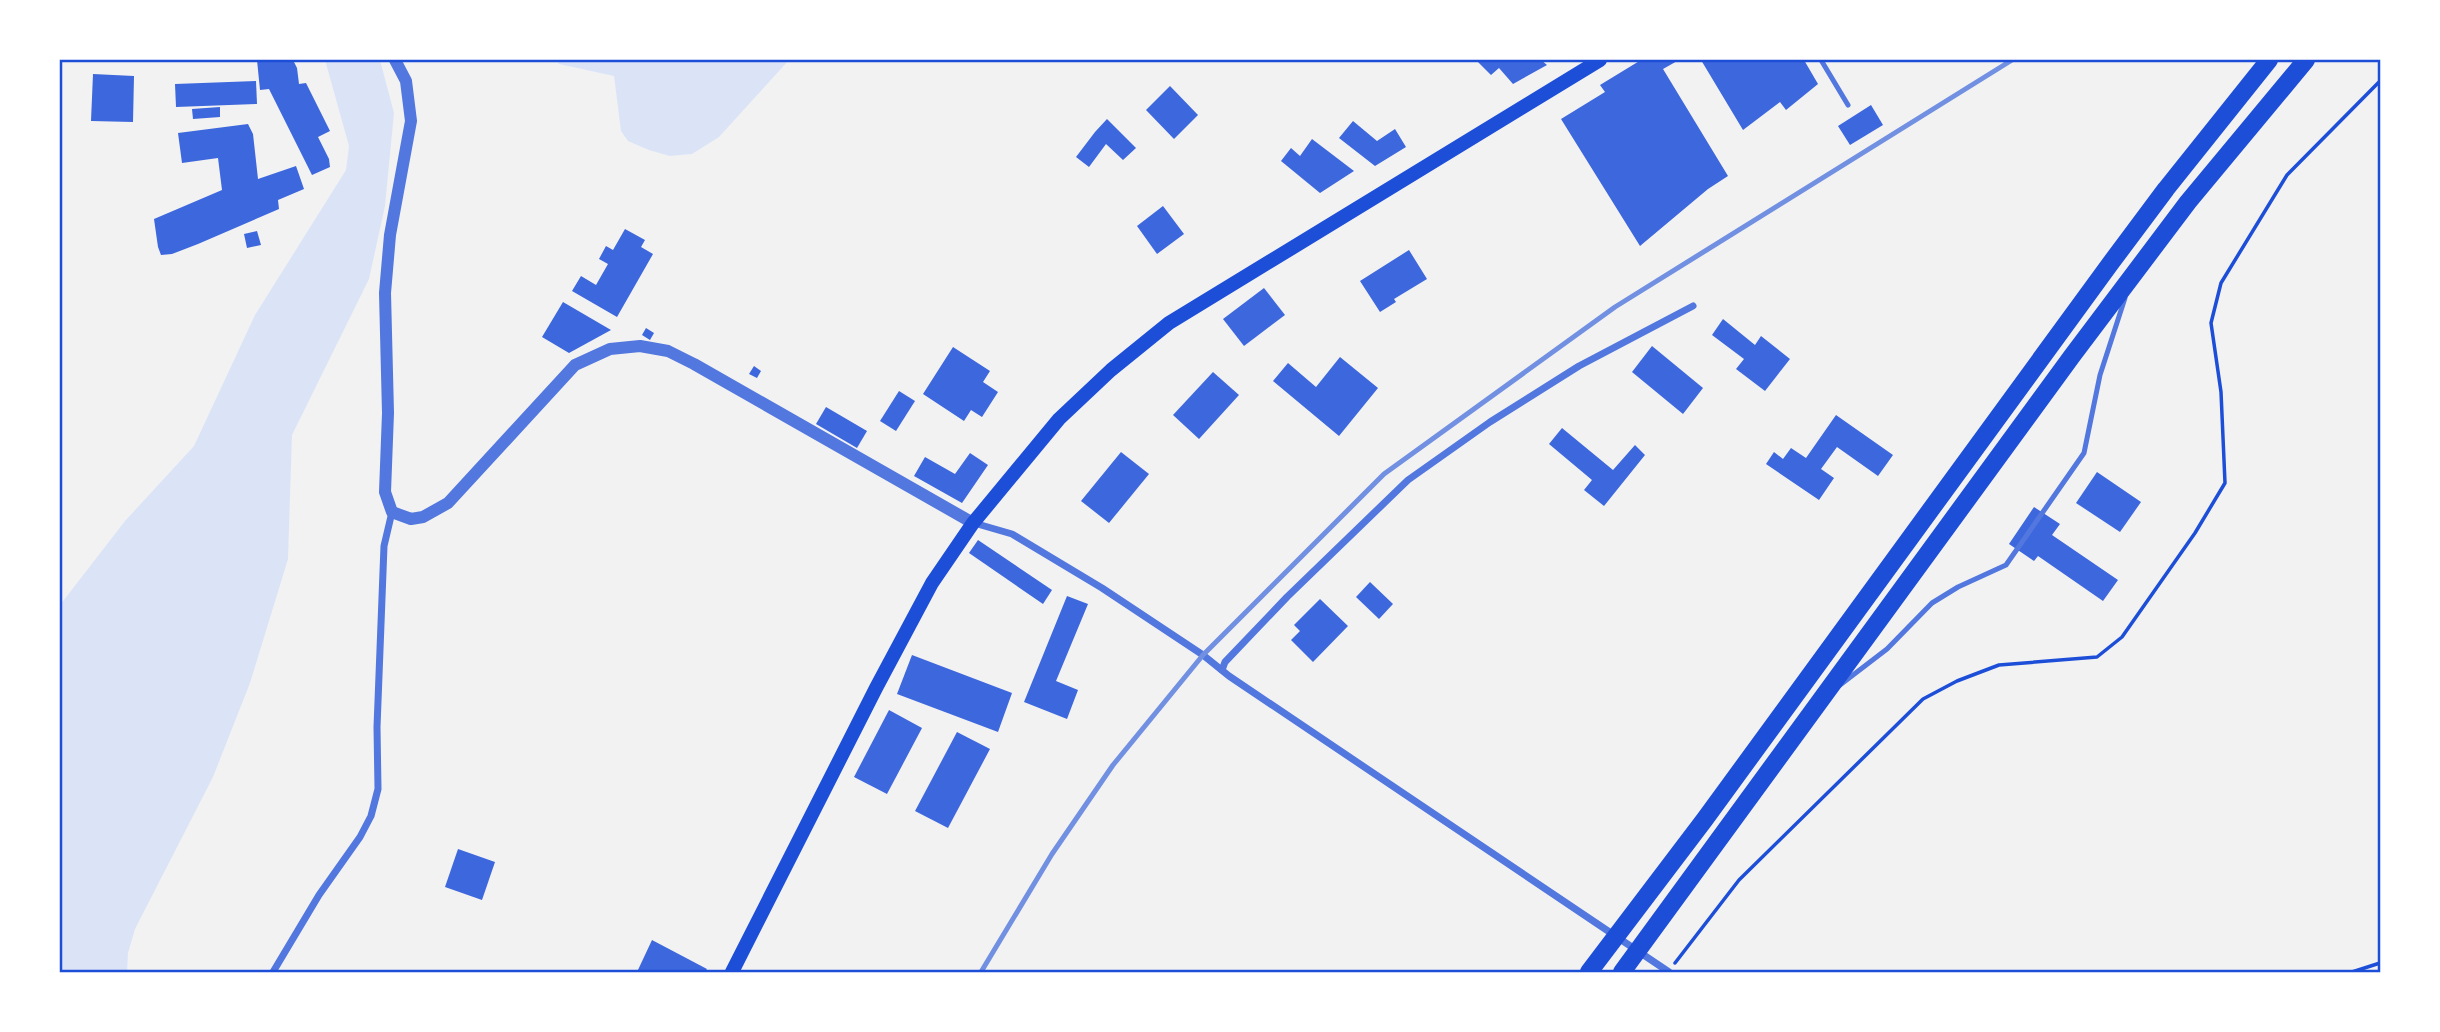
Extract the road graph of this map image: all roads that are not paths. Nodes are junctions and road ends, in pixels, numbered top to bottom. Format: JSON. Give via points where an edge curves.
{"nodes":[{"id":1,"x":395,"y":60,"type":"edge"},
{"id":2,"x":1600,"y":60,"type":"edge"},
{"id":3,"x":1821,"y":60,"type":"edge"},
{"id":4,"x":2269,"y":60,"type":"edge"},
{"id":5,"x":2306,"y":60,"type":"edge"},
{"id":6,"x":1848,"y":106,"type":"dead end"},
{"id":7,"x":2132,"y":277,"type":"junction"},
{"id":8,"x":1693,"y":306,"type":"dead end"},
{"id":9,"x":392,"y":512,"type":"junction"},
{"id":10,"x":973,"y":523,"type":"junction"},
{"id":11,"x":1222,"y":670,"type":"junction"},
{"id":12,"x":1824,"y":698,"type":"junction"},
{"id":13,"x":273,"y":972,"type":"edge"},
{"id":14,"x":732,"y":972,"type":"edge"},
{"id":15,"x":1589,"y":972,"type":"edge"},
{"id":16,"x":1622,"y":972,"type":"edge"},
{"id":17,"x":1668,"y":972,"type":"edge"}],
"edges":[{"from":1,"to":9,"type":"street","via":[[405,81],[411,121],[390,235],[386,293],[385,492]]},
{"from":2,"to":10,"type":"main road","via":[[1169,323],[1059,419]]},
{"from":3,"to":6,"type":"lane"},
{"from":4,"to":15,"type":"highway","via":[[2126,243]]},
{"from":5,"to":7,"type":"highway"},
{"from":7,"to":12,"type":"highway"},
{"from":7,"to":12,"type":"lane","via":[[2100,375],[2084,453],[2006,565],[1932,603],[1887,649]]},
{"from":8,"to":11,"type":"street","via":[[1579,366],[1408,480],[1287,597]]},
{"from":9,"to":10,"type":"street","via":[[411,519],[437,511],[575,365],[610,349],[640,346],[668,351],[694,363]]},
{"from":9,"to":13,"type":"street","via":[[384,546],[377,789],[371,816]]},
{"from":10,"to":11,"type":"street","via":[[1012,534],[1102,587]]},
{"from":10,"to":14,"type":"main road","via":[[932,583],[888,664]]},
{"from":11,"to":17,"type":"street"},
{"from":12,"to":16,"type":"highway"}]}
